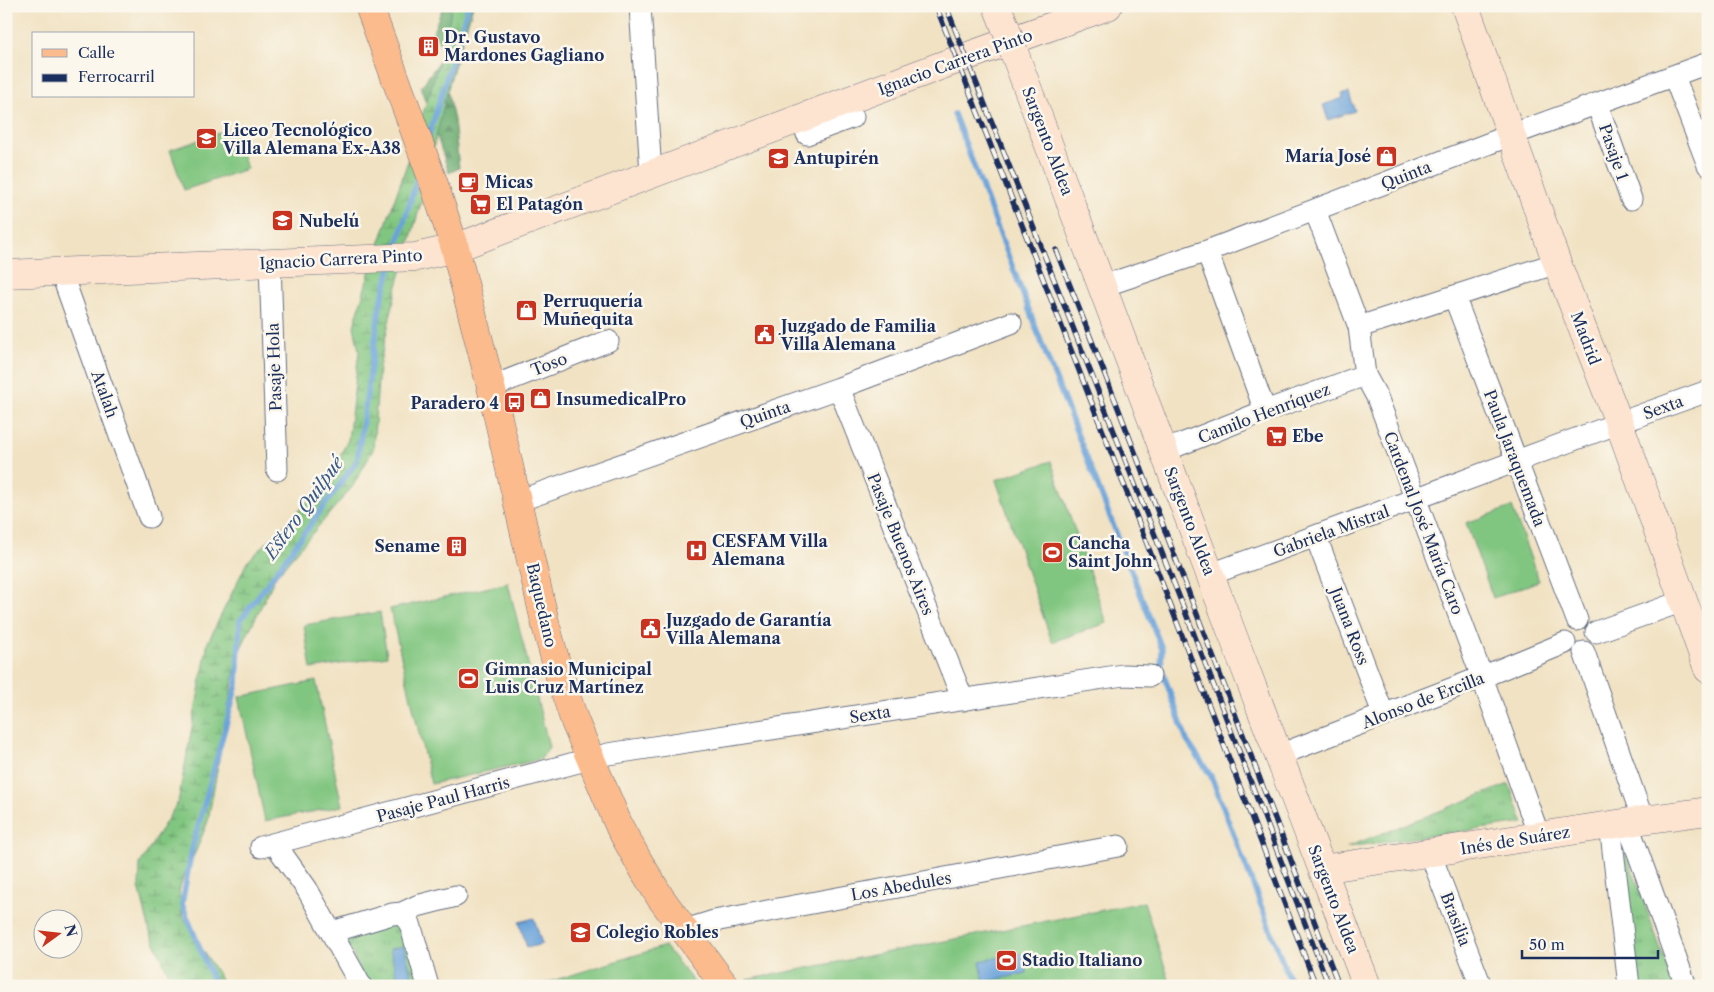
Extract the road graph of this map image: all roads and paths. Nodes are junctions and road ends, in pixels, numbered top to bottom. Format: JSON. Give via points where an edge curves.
{"nodes":[{"id":1,"x":369,"y":6,"type":"edge"},
{"id":2,"x":640,"y":6,"type":"edge"},
{"id":3,"x":1108,"y":6,"type":"edge"},
{"id":4,"x":1465,"y":6,"type":"edge"},
{"id":5,"x":1008,"y":36,"type":"edge"},
{"id":6,"x":1708,"y":63,"type":"edge"},
{"id":7,"x":1674,"y":76,"type":"junction"},
{"id":8,"x":1597,"y":104,"type":"junction"},
{"id":9,"x":852,"y":118,"type":"dead end"},
{"id":10,"x":802,"y":119,"type":"junction"},
{"id":11,"x":1511,"y":135,"type":"junction"},
{"id":12,"x":1708,"y":166,"type":"edge"},
{"id":13,"x":651,"y":173,"type":"junction"},
{"id":14,"x":1631,"y":200,"type":"dead end"},
{"id":15,"x":1315,"y":210,"type":"junction"},
{"id":16,"x":455,"y":248,"type":"junction"},
{"id":17,"x":1207,"y":251,"type":"junction"},
{"id":18,"x":270,"y":263,"type":"junction"},
{"id":19,"x":1557,"y":264,"type":"junction"},
{"id":20,"x":61,"y":272,"type":"junction"},
{"id":21,"x":6,"y":274,"type":"edge"},
{"id":22,"x":1103,"y":286,"type":"junction"},
{"id":23,"x":1454,"y":296,"type":"junction"},
{"id":24,"x":1011,"y":323,"type":"dead end"},
{"id":25,"x":1359,"y":327,"type":"junction"},
{"id":26,"x":608,"y":340,"type":"dead end"},
{"id":27,"x":1365,"y":375,"type":"junction"},
{"id":28,"x":491,"y":387,"type":"junction"},
{"id":29,"x":839,"y":388,"type":"junction"},
{"id":30,"x":1708,"y":391,"type":"edge"},
{"id":31,"x":1265,"y":411,"type":"junction"},
{"id":32,"x":1619,"y":423,"type":"junction"},
{"id":33,"x":1164,"y":452,"type":"junction"},
{"id":34,"x":1516,"y":462,"type":"junction"},
{"id":35,"x":277,"y":470,"type":"dead end"},
{"id":36,"x":1416,"y":500,"type":"junction"},
{"id":37,"x":518,"y":501,"type":"junction"},
{"id":38,"x":149,"y":517,"type":"dead end"},
{"id":39,"x":1316,"y":537,"type":"junction"},
{"id":40,"x":1210,"y":574,"type":"junction"},
{"id":41,"x":1683,"y":601,"type":"junction"},
{"id":42,"x":1576,"y":620,"type":"dead end"},
{"id":43,"x":1596,"y":632,"type":"dead end"},
{"id":44,"x":1565,"y":643,"type":"dead end"},
{"id":45,"x":1584,"y":652,"type":"dead end"},
{"id":46,"x":1707,"y":666,"type":"edge"},
{"id":47,"x":1150,"y":676,"type":"dead end"},
{"id":48,"x":1482,"y":677,"type":"junction"},
{"id":49,"x":963,"y":700,"type":"junction"},
{"id":50,"x":1384,"y":716,"type":"junction"},
{"id":51,"x":1279,"y":755,"type":"junction"},
{"id":52,"x":590,"y":760,"type":"junction"},
{"id":53,"x":1708,"y":811,"type":"edge"},
{"id":54,"x":1626,"y":822,"type":"junction"},
{"id":55,"x":1539,"y":836,"type":"junction"},
{"id":56,"x":1118,"y":846,"type":"dead end"},
{"id":57,"x":1430,"y":853,"type":"junction"},
{"id":58,"x":1322,"y":869,"type":"junction"},
{"id":59,"x":456,"y":896,"type":"dead end"},
{"id":60,"x":402,"y":913,"type":"junction"},
{"id":61,"x":685,"y":930,"type":"junction"},
{"id":62,"x":332,"y":932,"type":"junction"},
{"id":63,"x":361,"y":986,"type":"edge"},
{"id":64,"x":428,"y":986,"type":"edge"},
{"id":65,"x":725,"y":986,"type":"edge"},
{"id":66,"x":1366,"y":986,"type":"edge"},
{"id":67,"x":1481,"y":986,"type":"edge"},
{"id":68,"x":1628,"y":986,"type":"edge"},
{"id":69,"x":1686,"y":986,"type":"edge"}],
"edges":[{"from":1,"to":16,"type":"main road","name":"Baquedano"},
{"from":2,"to":13,"type":"street"},
{"from":3,"to":10,"type":"street","name":"Ignacio Carrera Pinto"},
{"from":4,"to":11,"type":"street","name":"Madrid"},
{"from":5,"to":22,"type":"street","name":"Sargento Aldea"},
{"from":6,"to":7,"type":"street","name":"Quinta"},
{"from":7,"to":8,"type":"street","name":"Quinta"},
{"from":7,"to":12,"type":"street"},
{"from":8,"to":11,"type":"street","name":"Quinta"},
{"from":8,"to":14,"type":"street","name":"Pasaje 1"},
{"from":9,"to":10,"type":"street","via":[[807,134]]},
{"from":10,"to":13,"type":"street","name":"Ignacio Carrera Pinto"},
{"from":11,"to":15,"type":"street","name":"Quinta"},
{"from":11,"to":19,"type":"street","name":"Madrid"},
{"from":13,"to":16,"type":"street","name":"Ignacio Carrera Pinto"},
{"from":15,"to":17,"type":"street","name":"Quinta"},
{"from":15,"to":25,"type":"street","name":"Cardenal José María Caro"},
{"from":16,"to":18,"type":"street","name":"Ignacio Carrera Pinto","via":[[416,257]]},
{"from":16,"to":28,"type":"main road","name":"Baquedano"},
{"from":17,"to":22,"type":"street","name":"Quinta"},
{"from":17,"to":31,"type":"street"},
{"from":18,"to":20,"type":"street","name":"Ignacio Carrera Pinto"},
{"from":18,"to":35,"type":"street","name":"Pasaje Hola"},
{"from":19,"to":23,"type":"street"},
{"from":19,"to":32,"type":"street","name":"Madrid"},
{"from":20,"to":21,"type":"street","name":"Ignacio Carrera Pinto"},
{"from":20,"to":38,"type":"street","name":"Atalah"},
{"from":22,"to":33,"type":"street","name":"Sargento Aldea"},
{"from":23,"to":25,"type":"street"},
{"from":23,"to":34,"type":"street","name":"Paula Jaraquemada"},
{"from":24,"to":29,"type":"street","name":"Quinta"},
{"from":25,"to":27,"type":"street","name":"Cardenal José María Caro"},
{"from":26,"to":28,"type":"street","name":"Toso"},
{"from":27,"to":31,"type":"street","name":"Camilo Henríquez"},
{"from":27,"to":36,"type":"street","name":"Cardenal José María Caro","via":[[1377,396]]},
{"from":28,"to":37,"type":"main road","name":"Baquedano"},
{"from":29,"to":37,"type":"street","name":"Quinta"},
{"from":29,"to":49,"type":"street","name":"Pasaje Buenos Aires"},
{"from":30,"to":32,"type":"street","name":"Sexta"},
{"from":31,"to":33,"type":"street","name":"Camilo Henríquez"},
{"from":32,"to":34,"type":"street","name":"Gabriela Mistral"},
{"from":32,"to":41,"type":"street","name":"Madrid"},
{"from":33,"to":40,"type":"street","name":"Sargento Aldea"},
{"from":34,"to":36,"type":"street","name":"Gabriela Mistral"},
{"from":34,"to":42,"type":"street","name":"Paula Jaraquemada"},
{"from":36,"to":39,"type":"street","name":"Gabriela Mistral"},
{"from":36,"to":48,"type":"street","name":"Cardenal José María Caro"},
{"from":37,"to":52,"type":"main road","name":"Baquedano","via":[[560,677]]},
{"from":39,"to":40,"type":"street","name":"Gabriela Mistral"},
{"from":39,"to":50,"type":"street","name":"Juana Ross"},
{"from":40,"to":51,"type":"street","name":"Sargento Aldea"},
{"from":41,"to":43,"type":"street"},
{"from":41,"to":46,"type":"street","name":"Madrid"},
{"from":44,"to":48,"type":"street","name":"Alonso de Ercilla"},
{"from":45,"to":54,"type":"street"},
{"from":47,"to":49,"type":"street","name":"Sexta","via":[[1123,675]]},
{"from":48,"to":50,"type":"street","name":"Alonso de Ercilla"},
{"from":48,"to":55,"type":"street","name":"Cardenal José María Caro"},
{"from":49,"to":52,"type":"street","name":"Sexta","via":[[608,754]]},
{"from":50,"to":51,"type":"street","name":"Alonso de Ercilla"},
{"from":51,"to":58,"type":"street","name":"Sargento Aldea"},
{"from":52,"to":61,"type":"main road","name":"Baquedano","via":[[620,828],[660,897]]},
{"from":52,"to":62,"type":"street","name":"Pasaje Paul Harris","via":[[277,843]]},
{"from":53,"to":54,"type":"street","name":"Inés de Suárez"},
{"from":54,"to":55,"type":"street","name":"Inés de Suárez"},
{"from":54,"to":68,"type":"street"},
{"from":54,"to":69,"type":"street"},
{"from":55,"to":57,"type":"street","name":"Inés de Suárez"},
{"from":56,"to":61,"type":"street","name":"Los Abedules","via":[[714,921]]},
{"from":57,"to":58,"type":"street","name":"Inés de Suárez"},
{"from":57,"to":67,"type":"street","name":"Brasilia"},
{"from":58,"to":66,"type":"street","name":"Sargento Aldea"},
{"from":59,"to":60,"type":"street"},
{"from":60,"to":62,"type":"street"},
{"from":60,"to":64,"type":"street","via":[[410,924]]},
{"from":61,"to":65,"type":"main road","name":"Baquedano"},
{"from":62,"to":63,"type":"street","name":"Pasaje Paul Harris"}]}
